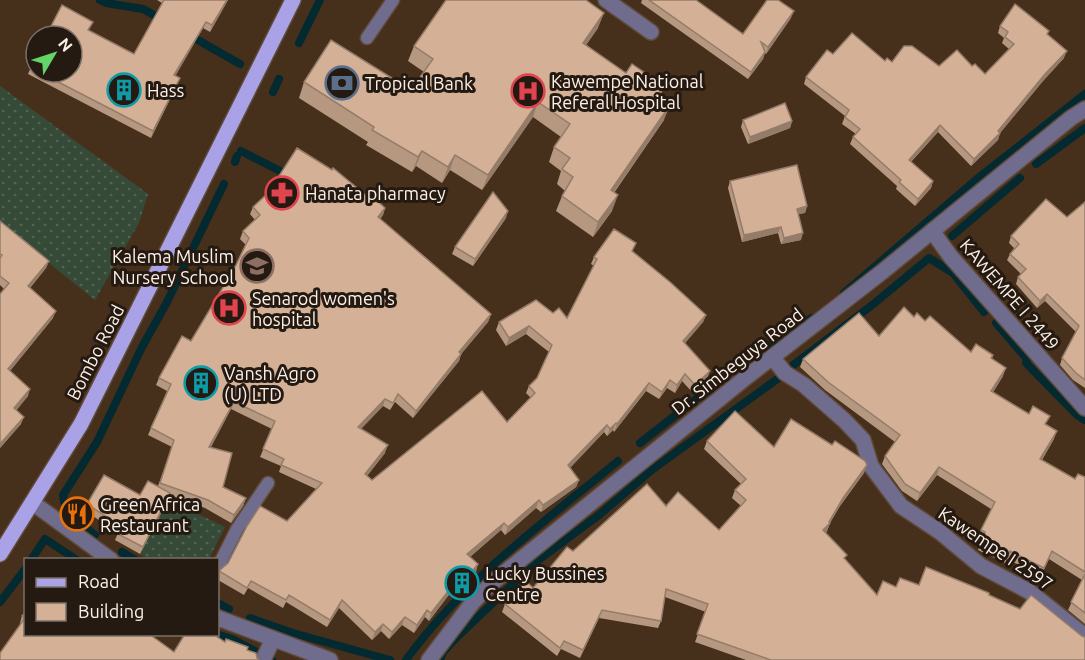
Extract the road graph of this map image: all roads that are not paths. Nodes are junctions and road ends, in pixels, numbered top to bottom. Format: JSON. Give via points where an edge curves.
{"nodes":[{"id":1,"x":293,"y":0,"type":"edge"},
{"id":2,"x":393,"y":0,"type":"edge"},
{"id":3,"x":606,"y":0,"type":"edge"},
{"id":4,"x":651,"y":32,"type":"dead end"},
{"id":5,"x":367,"y":38,"type":"dead end"},
{"id":6,"x":1085,"y":109,"type":"edge"},
{"id":7,"x":932,"y":231,"type":"junction"},
{"id":8,"x":772,"y":357,"type":"junction"},
{"id":9,"x":1085,"y":408,"type":"edge"},
{"id":10,"x":268,"y":483,"type":"dead end"},
{"id":11,"x":33,"y":503,"type":"junction"},
{"id":12,"x":1,"y":551,"type":"edge"},
{"id":13,"x":108,"y":558,"type":"edge"},
{"id":14,"x":219,"y":565,"type":"edge"},
{"id":15,"x":219,"y":618,"type":"edge"},
{"id":16,"x":1085,"y":636,"type":"edge"},
{"id":17,"x":273,"y":639,"type":"junction"},
{"id":18,"x":263,"y":660,"type":"edge"},
{"id":19,"x":330,"y":660,"type":"edge"},
{"id":20,"x":429,"y":660,"type":"edge"}],
"edges":[{"from":1,"to":11,"type":"main road","name":"Bombo Road","via":[[81,424]]},
{"from":2,"to":5,"type":"lane"},
{"from":3,"to":4,"type":"street"},
{"from":6,"to":7,"type":"street","name":"Dr. Simbeguya Road"},
{"from":7,"to":8,"type":"street","name":"Dr. Simbeguya Road"},
{"from":7,"to":9,"type":"street","name":"KAWEMPE I 2449"},
{"from":8,"to":16,"type":"street","name":"Kawempe I 2597","via":[[785,373],[804,385],[863,440],[871,466],[901,506],[981,566],[1030,592]]},
{"from":8,"to":20,"type":"street","name":"Dr. Simbeguya Road","via":[[494,582],[473,602]]},
{"from":10,"to":14,"type":"lane","via":[[237,529]]},
{"from":11,"to":12,"type":"main road","name":"Bombo Road"},
{"from":11,"to":13,"type":"street"},
{"from":15,"to":17,"type":"street"},
{"from":17,"to":18,"type":"street"},
{"from":17,"to":19,"type":"street"}]}
